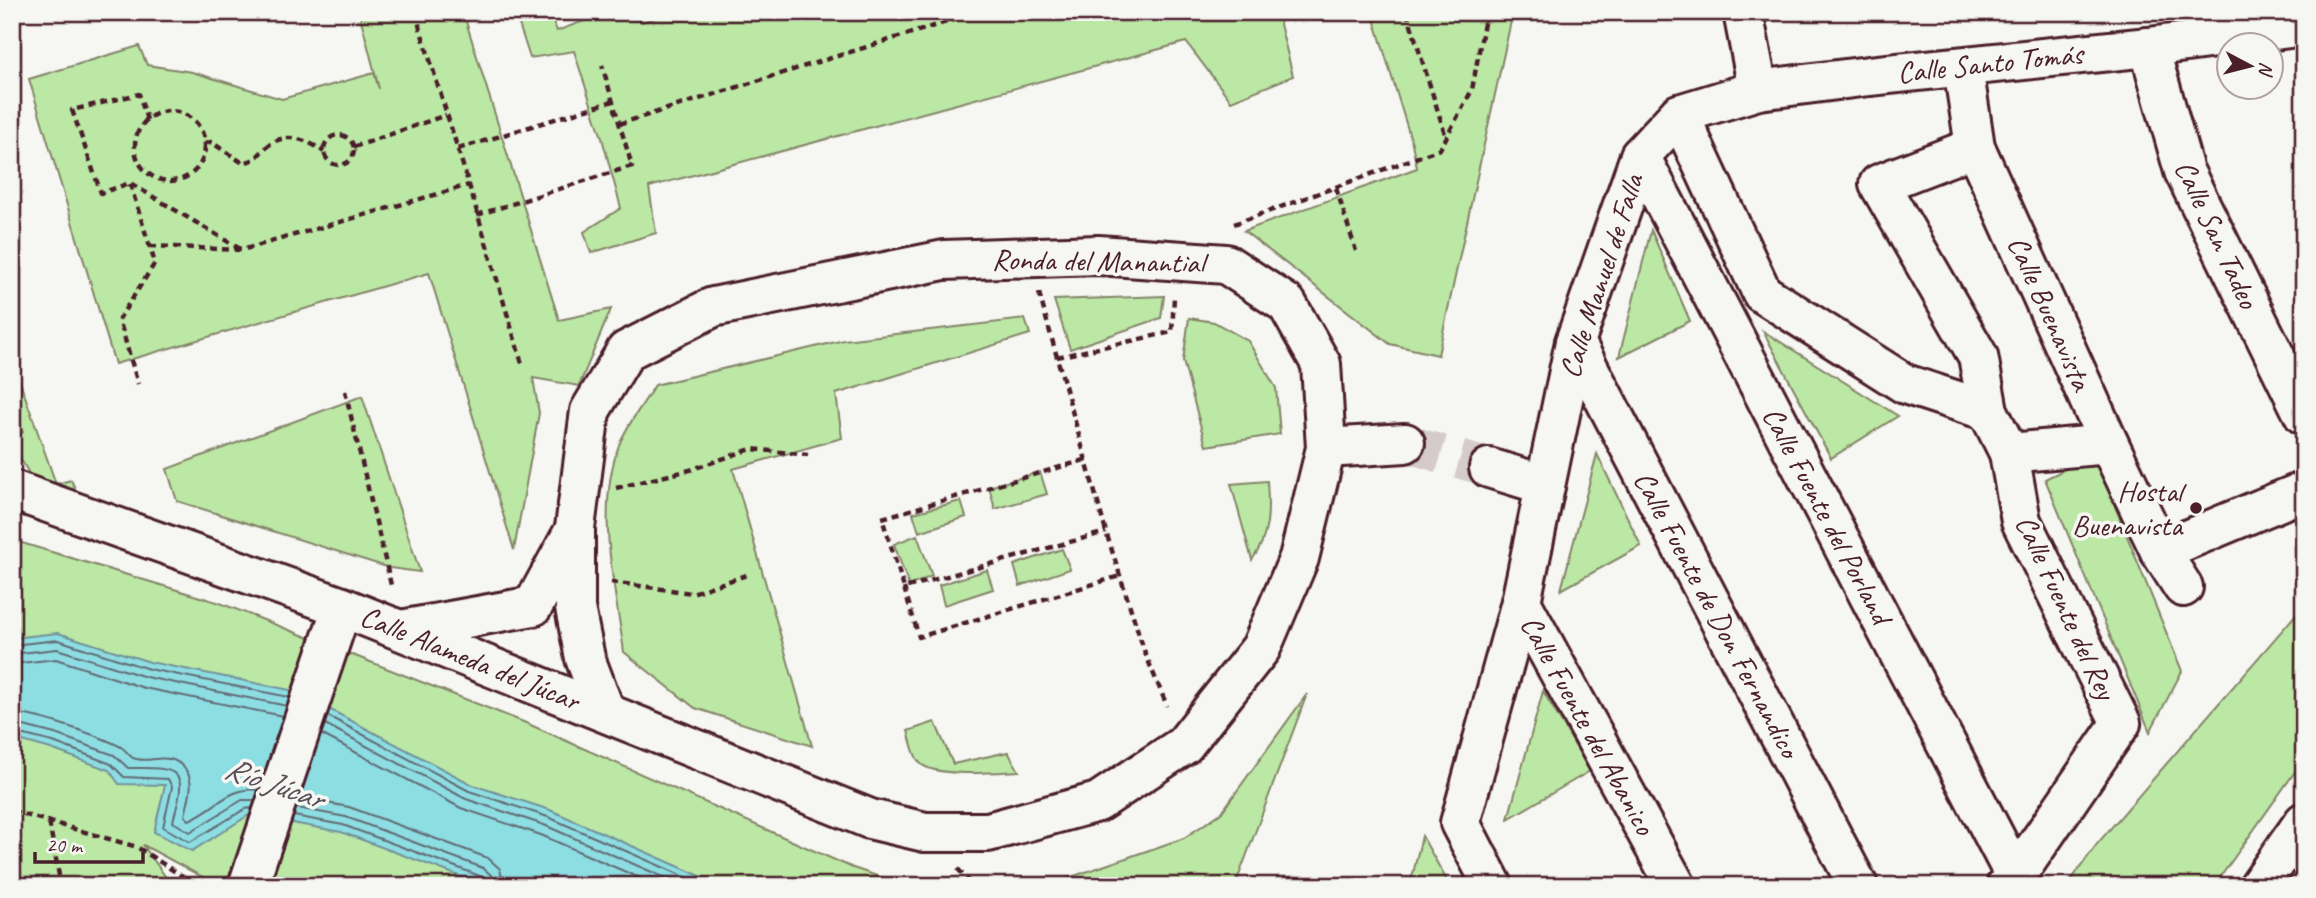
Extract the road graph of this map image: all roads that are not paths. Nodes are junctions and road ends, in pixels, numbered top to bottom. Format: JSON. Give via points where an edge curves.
{"nodes":[{"id":1,"x":1743,"y":12,"type":"edge"},
{"id":2,"x":2304,"y":26,"type":"edge"},
{"id":3,"x":2149,"y":47,"type":"junction"},
{"id":4,"x":1963,"y":67,"type":"junction"},
{"id":5,"x":1758,"y":90,"type":"junction"},
{"id":6,"x":1679,"y":114,"type":"junction"},
{"id":7,"x":1975,"y":147,"type":"junction"},
{"id":8,"x":1640,"y":156,"type":"junction"},
{"id":9,"x":1575,"y":342,"type":"junction"},
{"id":10,"x":1988,"y":411,"type":"junction"},
{"id":11,"x":2304,"y":415,"type":"edge"},
{"id":12,"x":1405,"y":443,"type":"tunnel mouth"},
{"id":13,"x":2109,"y":444,"type":"junction"},
{"id":14,"x":1326,"y":448,"type":"junction"},
{"id":15,"x":2009,"y":453,"type":"junction"},
{"id":16,"x":1489,"y":468,"type":"tunnel mouth"},
{"id":17,"x":1545,"y":485,"type":"junction"},
{"id":18,"x":12,"y":490,"type":"edge"},
{"id":19,"x":2304,"y":491,"type":"edge"},
{"id":20,"x":577,"y":513,"type":"junction"},
{"id":21,"x":2160,"y":551,"type":"junction"},
{"id":22,"x":2183,"y":587,"type":"dead end"},
{"id":23,"x":1521,"y":602,"type":"junction"},
{"id":24,"x":342,"y":607,"type":"junction"},
{"id":25,"x":401,"y":630,"type":"junction"},
{"id":26,"x":605,"y":711,"type":"junction"},
{"id":27,"x":2304,"y":822,"type":"edge"},
{"id":28,"x":925,"y":832,"type":"joint"},
{"id":29,"x":253,"y":869,"type":"edge"},
{"id":30,"x":2010,"y":880,"type":"edge"},
{"id":31,"x":1493,"y":886,"type":"edge"},
{"id":32,"x":1676,"y":886,"type":"edge"},
{"id":33,"x":1858,"y":886,"type":"edge"},
{"id":34,"x":2259,"y":886,"type":"edge"}],
"edges":[{"from":1,"to":5,"type":"street"},
{"from":2,"to":3,"type":"street","name":"Calle Santo Tomás"},
{"from":3,"to":4,"type":"street","name":"Calle Santo Tomás"},
{"from":3,"to":11,"type":"street","name":"Calle San Tadeo","via":[[2184,171]]},
{"from":4,"to":5,"type":"street","name":"Calle Santo Tomás"},
{"from":4,"to":7,"type":"street","name":"Calle Buenavista"},
{"from":5,"to":6,"type":"street","name":"Calle Santo Tomás"},
{"from":6,"to":8,"type":"street","name":"Calle Manuel de Falla"},
{"from":6,"to":10,"type":"street","via":[[1762,293],[1905,384]]},
{"from":7,"to":10,"type":"street","name":"Calle Fuente del Rey","via":[[1879,184],[1978,356]]},
{"from":7,"to":13,"type":"street","name":"Calle Buenavista"},
{"from":8,"to":9,"type":"street","name":"Calle Manuel de Falla"},
{"from":8,"to":30,"type":"street","name":"Calle Fuente del Porland"},
{"from":9,"to":17,"type":"street","name":"Calle Manuel de Falla"},
{"from":9,"to":33,"type":"street","name":"Calle Fuente de Don Fernandico"},
{"from":10,"to":15,"type":"street","name":"Calle Fuente del Rey"},
{"from":12,"to":14,"type":"street"},
{"from":13,"to":15,"type":"street"},
{"from":13,"to":21,"type":"street","name":"Calle Buenavista"},
{"from":14,"to":20,"type":"street","name":"Ronda del Manantial","via":[[1321,364],[1287,304],[1226,264],[1098,255],[944,260],[713,307],[626,351],[590,411]]},
{"from":14,"to":28,"type":"street","name":"Ronda del Manantial","via":[[1299,558],[1261,648],[1184,745],[1098,802],[988,832]]},
{"from":15,"to":30,"type":"street","name":"Calle Fuente del Rey","via":[[2021,521],[2121,723]]},
{"from":16,"to":17,"type":"street"},
{"from":17,"to":23,"type":"street","name":"Calle Manuel de Falla"},
{"from":18,"to":24,"type":"street","name":"Calle Alameda del Júcar"},
{"from":19,"to":21,"type":"street"},
{"from":20,"to":25,"type":"street","name":"Ronda del Manantial","via":[[533,606]]},
{"from":20,"to":26,"type":"street","name":"Ronda del Manantial","via":[[575,608],[585,658]]},
{"from":21,"to":22,"type":"street","name":"Calle Buenavista"},
{"from":23,"to":31,"type":"street","name":"Calle Manuel de Falla","via":[[1460,823]]},
{"from":23,"to":32,"type":"street","name":"Calle Fuente del Abanico"},
{"from":24,"to":25,"type":"street","name":"Calle Alameda del Júcar"},
{"from":24,"to":29,"type":"street"},
{"from":25,"to":26,"type":"street","name":"Calle Alameda del Júcar"},
{"from":26,"to":28,"type":"street","name":"Calle Alameda del Júcar","via":[[870,819]]},
{"from":27,"to":34,"type":"street"}]}
